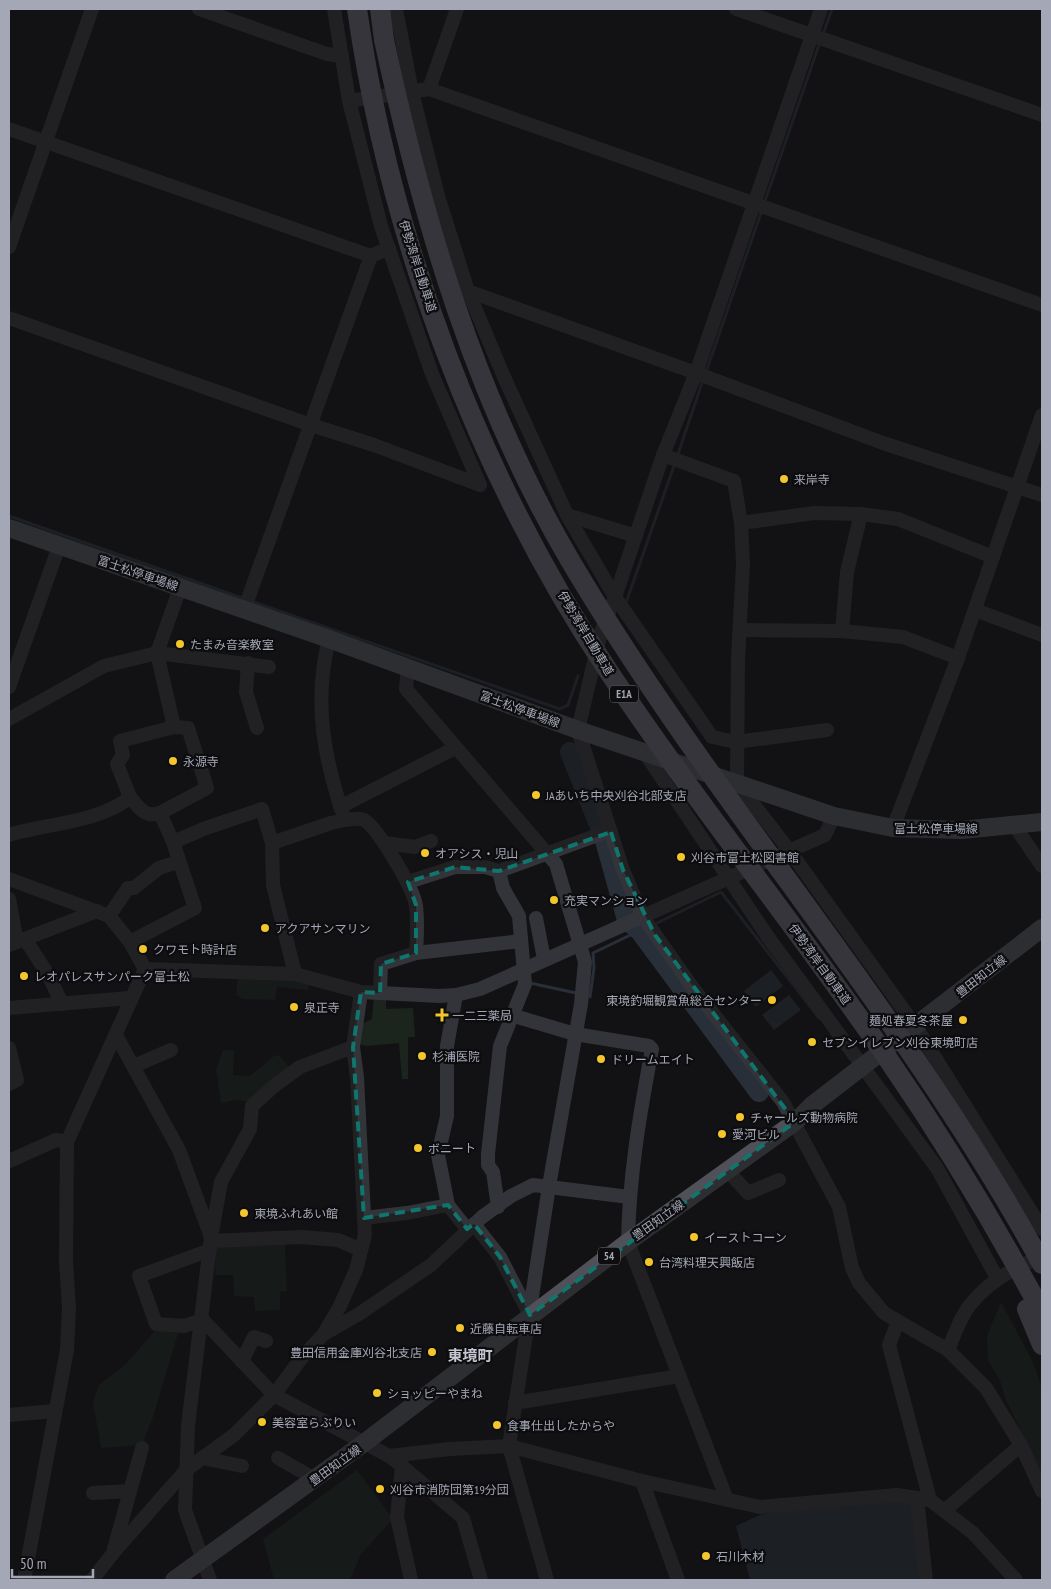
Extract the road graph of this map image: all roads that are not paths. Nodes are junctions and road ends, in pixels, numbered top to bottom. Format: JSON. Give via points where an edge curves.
{"nodes":[{"id":1,"x":92,"y":9,"type":"edge"},
{"id":2,"x":200,"y":9,"type":"edge"},
{"id":3,"x":334,"y":9,"type":"edge"},
{"id":4,"x":357,"y":9,"type":"edge"},
{"id":5,"x":380,"y":9,"type":"edge"},
{"id":6,"x":396,"y":9,"type":"edge"},
{"id":7,"x":458,"y":9,"type":"edge"},
{"id":8,"x":736,"y":9,"type":"edge"},
{"id":9,"x":821,"y":9,"type":"edge"},
{"id":10,"x":813,"y":36,"type":"junction"},
{"id":11,"x":342,"y":56,"type":"junction"},
{"id":12,"x":429,"y":89,"type":"junction"},
{"id":13,"x":412,"y":92,"type":"junction"},
{"id":14,"x":349,"y":100,"type":"junction"},
{"id":15,"x":1042,"y":115,"type":"edge"},
{"id":16,"x":9,"y":129,"type":"edge"},
{"id":17,"x":46,"y":142,"type":"junction"},
{"id":18,"x":755,"y":203,"type":"junction"},
{"id":19,"x":9,"y":247,"type":"edge"},
{"id":20,"x":389,"y":248,"type":"junction"},
{"id":21,"x":371,"y":256,"type":"junction"},
{"id":22,"x":468,"y":291,"type":"junction"},
{"id":23,"x":1042,"y":305,"type":"edge"},
{"id":24,"x":9,"y":318,"type":"edge"},
{"id":25,"x":697,"y":373,"type":"junction"},
{"id":26,"x":1042,"y":415,"type":"edge"},
{"id":27,"x":311,"y":425,"type":"junction"},
{"id":28,"x":666,"y":456,"type":"junction"},
{"id":29,"x":1018,"y":487,"type":"junction"},
{"id":30,"x":1042,"y":495,"type":"edge"},
{"id":31,"x":861,"y":514,"type":"junction"},
{"id":32,"x":567,"y":515,"type":"junction"},
{"id":33,"x":741,"y":523,"type":"junction"},
{"id":34,"x":9,"y":528,"type":"edge"},
{"id":35,"x":636,"y":536,"type":"junction"},
{"id":36,"x":59,"y":546,"type":"junction"},
{"id":37,"x":993,"y":557,"type":"junction"},
{"id":38,"x":180,"y":588,"type":"junction"},
{"id":39,"x":615,"y":597,"type":"junction"},
{"id":40,"x":247,"y":604,"type":"junction"},
{"id":41,"x":975,"y":610,"type":"junction"},
{"id":42,"x":740,"y":630,"type":"junction"},
{"id":43,"x":842,"y":631,"type":"junction"},
{"id":44,"x":1042,"y":635,"type":"edge"},
{"id":45,"x":328,"y":639,"type":"junction"},
{"id":46,"x":157,"y":653,"type":"junction"},
{"id":47,"x":958,"y":658,"type":"junction"},
{"id":48,"x":248,"y":663,"type":"junction"},
{"id":49,"x":269,"y":667,"type":"dead end"},
{"id":50,"x":408,"y":667,"type":"junction"},
{"id":51,"x":9,"y":687,"type":"edge"},
{"id":52,"x":9,"y":719,"type":"edge"},
{"id":53,"x":174,"y":727,"type":"junction"},
{"id":54,"x":257,"y":728,"type":"dead end"},
{"id":55,"x":578,"y":730,"type":"junction"},
{"id":56,"x":827,"y":730,"type":"dead end"},
{"id":57,"x":736,"y":742,"type":"junction"},
{"id":58,"x":455,"y":748,"type":"junction"},
{"id":59,"x":644,"y":753,"type":"junction"},
{"id":60,"x":736,"y":783,"type":"junction"},
{"id":61,"x":130,"y":797,"type":"junction"},
{"id":62,"x":340,"y":807,"type":"junction"},
{"id":63,"x":160,"y":813,"type":"junction"},
{"id":64,"x":834,"y":816,"type":"junction"},
{"id":65,"x":345,"y":820,"type":"junction"},
{"id":66,"x":1042,"y":822,"type":"edge"},
{"id":67,"x":1014,"y":825,"type":"junction"},
{"id":68,"x":893,"y":828,"type":"junction"},
{"id":69,"x":609,"y":832,"type":"junction"},
{"id":70,"x":9,"y":834,"type":"edge"},
{"id":71,"x":431,"y":841,"type":"dead end"},
{"id":72,"x":173,"y":842,"type":"junction"},
{"id":73,"x":272,"y":843,"type":"junction"},
{"id":74,"x":384,"y":843,"type":"junction"},
{"id":75,"x":789,"y":850,"type":"junction"},
{"id":76,"x":548,"y":855,"type":"junction"},
{"id":77,"x":178,"y":862,"type":"junction"},
{"id":78,"x":1042,"y":866,"type":"edge"},
{"id":79,"x":499,"y":871,"type":"junction"},
{"id":80,"x":729,"y":877,"type":"junction"},
{"id":81,"x":9,"y":879,"type":"edge"},
{"id":82,"x":408,"y":882,"type":"junction"},
{"id":83,"x":9,"y":899,"type":"edge"},
{"id":84,"x":10,"y":914,"type":"edge"},
{"id":85,"x":103,"y":914,"type":"junction"},
{"id":86,"x":536,"y":918,"type":"dead end"},
{"id":87,"x":638,"y":919,"type":"junction"},
{"id":88,"x":1042,"y":928,"type":"edge"},
{"id":89,"x":521,"y":941,"type":"junction"},
{"id":90,"x":17,"y":942,"type":"edge"},
{"id":91,"x":130,"y":942,"type":"junction"},
{"id":92,"x":581,"y":944,"type":"junction"},
{"id":93,"x":416,"y":953,"type":"junction"},
{"id":94,"x":544,"y":959,"type":"junction"},
{"id":95,"x":525,"y":968,"type":"junction"},
{"id":96,"x":145,"y":969,"type":"junction"},
{"id":97,"x":295,"y":974,"type":"junction"},
{"id":98,"x":361,"y":992,"type":"junction"},
{"id":99,"x":380,"y":993,"type":"junction"},
{"id":100,"x":456,"y":995,"type":"junction"},
{"id":101,"x":130,"y":998,"type":"junction"},
{"id":102,"x":62,"y":1004,"type":"junction"},
{"id":103,"x":9,"y":1008,"type":"edge"},
{"id":104,"x":511,"y":1015,"type":"junction"},
{"id":105,"x":916,"y":1027,"type":"junction"},
{"id":106,"x":575,"y":1034,"type":"junction"},
{"id":107,"x":116,"y":1035,"type":"junction"},
{"id":108,"x":353,"y":1047,"type":"junction"},
{"id":109,"x":9,"y":1048,"type":"edge"},
{"id":110,"x":171,"y":1050,"type":"dead end"},
{"id":111,"x":134,"y":1066,"type":"junction"},
{"id":112,"x":862,"y":1068,"type":"junction"},
{"id":113,"x":9,"y":1084,"type":"edge"},
{"id":114,"x":795,"y":1122,"type":"junction"},
{"id":115,"x":67,"y":1142,"type":"junction"},
{"id":116,"x":9,"y":1161,"type":"edge"},
{"id":117,"x":728,"y":1171,"type":"junction"},
{"id":118,"x":780,"y":1180,"type":"dead end"},
{"id":119,"x":550,"y":1186,"type":"junction"},
{"id":120,"x":629,"y":1197,"type":"junction"},
{"id":121,"x":448,"y":1205,"type":"junction"},
{"id":122,"x":498,"y":1207,"type":"junction"},
{"id":123,"x":364,"y":1218,"type":"junction"},
{"id":124,"x":471,"y":1227,"type":"junction"},
{"id":125,"x":1042,"y":1229,"type":"edge"},
{"id":126,"x":628,"y":1242,"type":"junction"},
{"id":127,"x":211,"y":1243,"type":"junction"},
{"id":128,"x":361,"y":1250,"type":"junction"},
{"id":129,"x":1042,"y":1257,"type":"edge"},
{"id":130,"x":1042,"y":1264,"type":"edge"},
{"id":131,"x":997,"y":1278,"type":"junction"},
{"id":132,"x":1036,"y":1310,"type":"edge"},
{"id":133,"x":530,"y":1315,"type":"junction"},
{"id":134,"x":203,"y":1320,"type":"junction"},
{"id":135,"x":898,"y":1321,"type":"junction"},
{"id":136,"x":323,"y":1335,"type":"junction"},
{"id":137,"x":266,"y":1341,"type":"dead end"},
{"id":138,"x":1042,"y":1345,"type":"edge"},
{"id":139,"x":948,"y":1350,"type":"junction"},
{"id":140,"x":242,"y":1361,"type":"junction"},
{"id":141,"x":679,"y":1376,"type":"junction"},
{"id":142,"x":274,"y":1395,"type":"junction"},
{"id":143,"x":515,"y":1403,"type":"junction"},
{"id":144,"x":54,"y":1411,"type":"junction"},
{"id":145,"x":9,"y":1415,"type":"edge"},
{"id":146,"x":364,"y":1443,"type":"junction"},
{"id":147,"x":1021,"y":1445,"type":"junction"},
{"id":148,"x":509,"y":1446,"type":"junction"},
{"id":149,"x":142,"y":1448,"type":"dead end"},
{"id":150,"x":389,"y":1456,"type":"junction"},
{"id":151,"x":202,"y":1458,"type":"junction"},
{"id":152,"x":278,"y":1458,"type":"dead end"},
{"id":153,"x":242,"y":1466,"type":"dead end"},
{"id":154,"x":402,"y":1466,"type":"junction"},
{"id":155,"x":186,"y":1470,"type":"junction"},
{"id":156,"x":315,"y":1480,"type":"junction"},
{"id":157,"x":642,"y":1481,"type":"junction"},
{"id":158,"x":130,"y":1491,"type":"junction"},
{"id":159,"x":1042,"y":1491,"type":"edge"},
{"id":160,"x":93,"y":1493,"type":"dead end"},
{"id":161,"x":924,"y":1499,"type":"junction"},
{"id":162,"x":727,"y":1500,"type":"junction"},
{"id":163,"x":944,"y":1511,"type":"junction"},
{"id":164,"x":114,"y":1552,"type":"junction"},
{"id":165,"x":202,"y":1562,"type":"junction"},
{"id":166,"x":24,"y":1580,"type":"edge"},
{"id":167,"x":92,"y":1580,"type":"edge"},
{"id":168,"x":176,"y":1580,"type":"edge"},
{"id":169,"x":210,"y":1580,"type":"edge"},
{"id":170,"x":411,"y":1580,"type":"edge"},
{"id":171,"x":480,"y":1580,"type":"edge"},
{"id":172,"x":547,"y":1580,"type":"edge"},
{"id":173,"x":678,"y":1580,"type":"edge"},
{"id":174,"x":926,"y":1580,"type":"edge"},
{"id":175,"x":1016,"y":1580,"type":"edge"}],
"edges":[{"from":1,"to":17,"type":"street"},
{"from":2,"to":11,"type":"street","via":[[326,54]]},
{"from":3,"to":11,"type":"street"},
{"from":4,"to":132,"type":"highway","name":"伊勢湾岸自動車道","number":"E1A","bridge":true,"via":[[382,140],[422,283],[449,359],[510,498],[608,670],[888,1059],[953,1155],[1000,1234]]},
{"from":5,"to":130,"type":"highway","name":"伊勢湾岸自動車道","number":"E1A","bridge":true,"via":[[404,132],[444,274],[501,422],[571,561],[667,710],[909,1049],[1012,1210]]},
{"from":6,"to":13,"type":"street"},
{"from":7,"to":12,"type":"street"},
{"from":8,"to":10,"type":"street"},
{"from":9,"to":10,"type":"street"},
{"from":10,"to":15,"type":"street"},
{"from":10,"to":18,"type":"street"},
{"from":11,"to":14,"type":"street"},
{"from":12,"to":13,"type":"street"},
{"from":12,"to":18,"type":"street"},
{"from":13,"to":14,"type":"street"},
{"from":13,"to":22,"type":"street","via":[[438,196]]},
{"from":14,"to":20,"type":"street","via":[[364,166]]},
{"from":16,"to":17,"type":"street"},
{"from":17,"to":19,"type":"street"},
{"from":17,"to":21,"type":"street"},
{"from":18,"to":23,"type":"street"},
{"from":18,"to":25,"type":"street"},
{"from":20,"to":21,"type":"street"},
{"from":20,"to":27,"type":"street","via":[[432,374],[480,485],[374,444]]},
{"from":21,"to":27,"type":"street"},
{"from":22,"to":25,"type":"street"},
{"from":22,"to":32,"type":"street"},
{"from":24,"to":27,"type":"street"},
{"from":25,"to":28,"type":"street"},
{"from":25,"to":29,"type":"street","via":[[883,443]]},
{"from":26,"to":29,"type":"street"},
{"from":27,"to":40,"type":"street"},
{"from":28,"to":33,"type":"street","via":[[734,481]]},
{"from":28,"to":35,"type":"street"},
{"from":29,"to":30,"type":"street"},
{"from":29,"to":37,"type":"street"},
{"from":31,"to":33,"type":"street","via":[[814,513]]},
{"from":31,"to":37,"type":"street","via":[[898,519]]},
{"from":31,"to":43,"type":"street","via":[[848,572]]},
{"from":32,"to":35,"type":"street"},
{"from":32,"to":39,"type":"street"},
{"from":33,"to":42,"type":"street"},
{"from":34,"to":36,"type":"main road","name":"富士松停車場線"},
{"from":35,"to":39,"type":"street"},
{"from":36,"to":38,"type":"main road","name":"富士松停車場線"},
{"from":36,"to":51,"type":"street"},
{"from":37,"to":41,"type":"street"},
{"from":38,"to":40,"type":"main road","name":"富士松停車場線"},
{"from":38,"to":46,"type":"street"},
{"from":39,"to":55,"type":"street","via":[[598,640]]},
{"from":39,"to":57,"type":"street","via":[[712,737]]},
{"from":40,"to":45,"type":"main road","name":"富士松停車場線"},
{"from":41,"to":44,"type":"street"},
{"from":41,"to":47,"type":"street"},
{"from":42,"to":43,"type":"street"},
{"from":42,"to":57,"type":"street"},
{"from":43,"to":47,"type":"street","via":[[903,637]]},
{"from":45,"to":50,"type":"main road","name":"富士松停車場線"},
{"from":45,"to":62,"type":"street","via":[[322,665],[320,701],[324,748]]},
{"from":46,"to":48,"type":"street"},
{"from":46,"to":52,"type":"street","via":[[104,666]]},
{"from":46,"to":53,"type":"street"},
{"from":47,"to":68,"type":"street"},
{"from":48,"to":49,"type":"street"},
{"from":48,"to":54,"type":"street","via":[[246,692]]},
{"from":50,"to":55,"type":"main road","name":"富士松停車場線"},
{"from":50,"to":58,"type":"street","via":[[406,689]]},
{"from":53,"to":61,"type":"street","via":[[120,742],[123,755],[116,764]]},
{"from":53,"to":63,"type":"street","via":[[188,728],[207,788]]},
{"from":55,"to":59,"type":"main road","name":"富士松停車場線"},
{"from":55,"to":69,"type":"street"},
{"from":56,"to":57,"type":"street"},
{"from":57,"to":60,"type":"street"},
{"from":58,"to":62,"type":"street"},
{"from":58,"to":76,"type":"street"},
{"from":59,"to":60,"type":"main road","name":"富士松停車場線"},
{"from":59,"to":80,"type":"street"},
{"from":60,"to":64,"type":"main road","name":"富士松停車場線"},
{"from":60,"to":75,"type":"street"},
{"from":61,"to":63,"type":"street","via":[[144,814]]},
{"from":61,"to":70,"type":"street","via":[[122,805],[95,814]]},
{"from":62,"to":65,"type":"street"},
{"from":63,"to":72,"type":"street"},
{"from":64,"to":68,"type":"main road","name":"富士松停車場線"},
{"from":64,"to":75,"type":"street","via":[[825,835]]},
{"from":65,"to":73,"type":"street"},
{"from":65,"to":74,"type":"street","via":[[366,821]]},
{"from":66,"to":67,"type":"main road","name":"富士松停車場線"},
{"from":67,"to":68,"type":"main road","name":"富士松停車場線","via":[[961,830]]},
{"from":67,"to":78,"type":"street"},
{"from":69,"to":76,"type":"street"},
{"from":69,"to":87,"type":"street"},
{"from":71,"to":74,"type":"street","via":[[415,848]]},
{"from":72,"to":73,"type":"street","via":[[262,810]]},
{"from":72,"to":77,"type":"street"},
{"from":73,"to":97,"type":"street","via":[[273,885]]},
{"from":74,"to":82,"type":"street"},
{"from":75,"to":80,"type":"street"},
{"from":75,"to":105,"type":"street"},
{"from":76,"to":79,"type":"street"},
{"from":76,"to":92,"type":"street","via":[[556,864]]},
{"from":77,"to":85,"type":"street","via":[[159,868],[134,888],[128,888]]},
{"from":77,"to":91,"type":"street","via":[[195,908]]},
{"from":79,"to":82,"type":"street","via":[[485,867],[455,867]]},
{"from":79,"to":89,"type":"street","via":[[502,888],[519,916]]},
{"from":80,"to":87,"type":"street"},
{"from":80,"to":112,"type":"street"},
{"from":81,"to":85,"type":"street"},
{"from":82,"to":93,"type":"street","via":[[416,905]]},
{"from":83,"to":84,"type":"street"},
{"from":84,"to":90,"type":"street"},
{"from":85,"to":90,"type":"street"},
{"from":85,"to":91,"type":"street"},
{"from":86,"to":94,"type":"street"},
{"from":87,"to":92,"type":"street"},
{"from":87,"to":114,"type":"street","via":[[783,1102]]},
{"from":88,"to":105,"type":"main road","name":"豊田知立線","number":"54"},
{"from":89,"to":93,"type":"street"},
{"from":89,"to":95,"type":"street"},
{"from":90,"to":102,"type":"street","via":[[49,976]]},
{"from":91,"to":96,"type":"street"},
{"from":92,"to":94,"type":"street"},
{"from":92,"to":106,"type":"street","via":[[585,962]]},
{"from":93,"to":99,"type":"street","via":[[381,964]]},
{"from":94,"to":95,"type":"street"},
{"from":95,"to":100,"type":"street","via":[[480,989]]},
{"from":95,"to":104,"type":"street","via":[[525,984]]},
{"from":96,"to":97,"type":"street"},
{"from":96,"to":101,"type":"street"},
{"from":97,"to":98,"type":"street"},
{"from":98,"to":99,"type":"street"},
{"from":98,"to":108,"type":"street"},
{"from":99,"to":100,"type":"street"},
{"from":100,"to":121,"type":"street","via":[[447,1046],[447,1116],[438,1155]]},
{"from":101,"to":102,"type":"street"},
{"from":101,"to":107,"type":"street"},
{"from":102,"to":103,"type":"street"},
{"from":104,"to":106,"type":"street"},
{"from":104,"to":122,"type":"street","via":[[500,1046],[488,1154]]},
{"from":105,"to":112,"type":"main road","name":"豊田知立線","number":"54"},
{"from":105,"to":125,"type":"street"},
{"from":106,"to":119,"type":"street"},
{"from":106,"to":120,"type":"street","via":[[652,1048],[634,1147]]},
{"from":107,"to":111,"type":"street"},
{"from":107,"to":115,"type":"street"},
{"from":108,"to":123,"type":"street"},
{"from":108,"to":127,"type":"street","via":[[300,1067],[252,1106],[250,1129],[221,1182]]},
{"from":109,"to":113,"type":"street","via":[[17,1080]]},
{"from":110,"to":111,"type":"street"},
{"from":111,"to":127,"type":"street","via":[[179,1150]]},
{"from":112,"to":114,"type":"main road","name":"豊田知立線","number":"54"},
{"from":112,"to":131,"type":"street","via":[[936,1168]]},
{"from":114,"to":117,"type":"main road","name":"豊田知立線","number":"54"},
{"from":114,"to":135,"type":"street","via":[[838,1207],[852,1268],[859,1284],[884,1313]]},
{"from":115,"to":116,"type":"street","via":[[56,1140]]},
{"from":115,"to":144,"type":"street","via":[[68,1350]]},
{"from":117,"to":118,"type":"street","via":[[748,1193]]},
{"from":117,"to":126,"type":"main road","name":"豊田知立線","number":"54"},
{"from":119,"to":120,"type":"street"},
{"from":119,"to":122,"type":"street","via":[[533,1185]]},
{"from":119,"to":133,"type":"street"},
{"from":120,"to":126,"type":"street"},
{"from":121,"to":123,"type":"street"},
{"from":121,"to":124,"type":"street"},
{"from":122,"to":124,"type":"street"},
{"from":123,"to":128,"type":"street","via":[[365,1235]]},
{"from":124,"to":133,"type":"street","via":[[500,1257]]},
{"from":124,"to":136,"type":"street","via":[[431,1265]]},
{"from":126,"to":133,"type":"main road","name":"豊田知立線","number":"54"},
{"from":126,"to":141,"type":"street"},
{"from":127,"to":128,"type":"street","via":[[311,1238],[338,1240]]},
{"from":127,"to":134,"type":"street"},
{"from":127,"to":134,"type":"street","via":[[139,1276],[156,1324],[184,1326]]},
{"from":128,"to":136,"type":"street","via":[[344,1297]]},
{"from":129,"to":131,"type":"street"},
{"from":131,"to":139,"type":"street","via":[[969,1306]]},
{"from":132,"to":138,"type":"highway","name":"伊勢湾岸自動車道"},
{"from":133,"to":143,"type":"street"},
{"from":133,"to":146,"type":"main road","name":"豊田知立線","number":"54"},
{"from":134,"to":140,"type":"street"},
{"from":134,"to":155,"type":"street","via":[[188,1426]]},
{"from":135,"to":139,"type":"street"},
{"from":135,"to":161,"type":"street","via":[[889,1345]]},
{"from":136,"to":142,"type":"street"},
{"from":137,"to":140,"type":"street","via":[[254,1337]]},
{"from":139,"to":147,"type":"street","via":[[986,1388]]},
{"from":140,"to":142,"type":"street"},
{"from":141,"to":143,"type":"street"},
{"from":141,"to":162,"type":"street"},
{"from":142,"to":146,"type":"street"},
{"from":142,"to":151,"type":"street","via":[[234,1435]]},
{"from":143,"to":148,"type":"street"},
{"from":144,"to":145,"type":"street"},
{"from":144,"to":166,"type":"street"},
{"from":146,"to":150,"type":"street"},
{"from":146,"to":156,"type":"main road","name":"豊田知立線","number":"54"},
{"from":147,"to":159,"type":"street"},
{"from":147,"to":163,"type":"street"},
{"from":148,"to":150,"type":"street"},
{"from":148,"to":157,"type":"street"},
{"from":148,"to":172,"type":"street"},
{"from":149,"to":158,"type":"street"},
{"from":150,"to":154,"type":"street"},
{"from":151,"to":153,"type":"street"},
{"from":151,"to":155,"type":"street"},
{"from":152,"to":156,"type":"street"},
{"from":154,"to":170,"type":"street","via":[[397,1517]]},
{"from":154,"to":171,"type":"street","via":[[463,1518]]},
{"from":155,"to":164,"type":"street"},
{"from":155,"to":165,"type":"street","via":[[185,1510]]},
{"from":156,"to":165,"type":"main road","name":"豊田知立線","number":"54"},
{"from":157,"to":162,"type":"street"},
{"from":157,"to":173,"type":"street"},
{"from":158,"to":160,"type":"street"},
{"from":158,"to":164,"type":"street"},
{"from":161,"to":162,"type":"street","via":[[897,1495],[760,1508]]},
{"from":161,"to":163,"type":"street"},
{"from":161,"to":174,"type":"street"},
{"from":163,"to":175,"type":"street","via":[[973,1533]]},
{"from":164,"to":167,"type":"street"},
{"from":165,"to":168,"type":"main road","name":"豊田知立線","number":"54"},
{"from":165,"to":169,"type":"street"}]}
